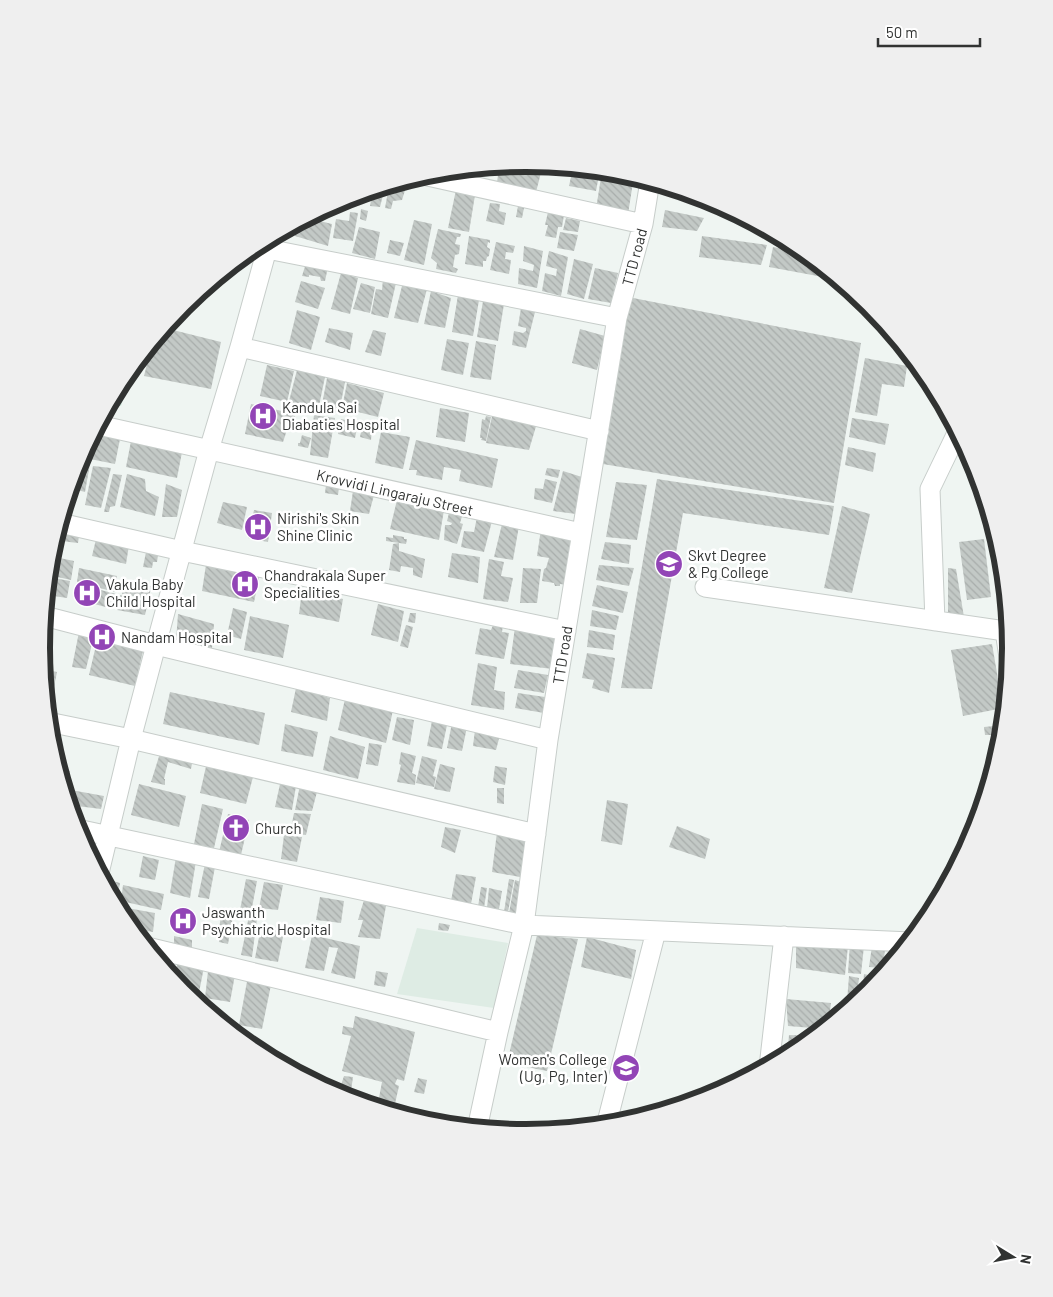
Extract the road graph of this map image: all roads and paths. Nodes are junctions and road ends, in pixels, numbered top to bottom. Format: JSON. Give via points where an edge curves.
{"nodes":[{"id":1,"x":443,"y":179,"type":"edge"},
{"id":2,"x":649,"y":188,"type":"edge"},
{"id":3,"x":643,"y":224,"type":"junction"},
{"id":4,"x":272,"y":246,"type":"edge"},
{"id":5,"x":262,"y":252,"type":"edge"},
{"id":6,"x":617,"y":318,"type":"junction"},
{"id":7,"x":240,"y":347,"type":"junction"},
{"id":8,"x":105,"y":427,"type":"edge"},
{"id":9,"x":599,"y":431,"type":"junction"},
{"id":10,"x":954,"y":439,"type":"edge"},
{"id":11,"x":209,"y":450,"type":"junction"},
{"id":12,"x":66,"y":524,"type":"edge"},
{"id":13,"x":581,"y":533,"type":"junction"},
{"id":14,"x":182,"y":551,"type":"junction"},
{"id":15,"x":705,"y":588,"type":"dead end"},
{"id":16,"x":51,"y":618,"type":"edge"},
{"id":17,"x":935,"y":621,"type":"junction"},
{"id":18,"x":1002,"y":629,"type":"edge"},
{"id":19,"x":566,"y":631,"type":"junction"},
{"id":20,"x":156,"y":645,"type":"junction"},
{"id":21,"x":56,"y":724,"type":"edge"},
{"id":22,"x":131,"y":739,"type":"junction"},
{"id":23,"x":548,"y":740,"type":"junction"},
{"id":24,"x":86,"y":831,"type":"edge"},
{"id":25,"x":536,"y":834,"type":"junction"},
{"id":26,"x":107,"y":836,"type":"junction"},
{"id":27,"x":101,"y":863,"type":"edge"},
{"id":28,"x":524,"y":925,"type":"junction"},
{"id":29,"x":656,"y":931,"type":"junction"},
{"id":30,"x":784,"y":936,"type":"junction"},
{"id":31,"x":903,"y":942,"type":"edge"},
{"id":32,"x":158,"y":951,"type":"edge"},
{"id":33,"x":498,"y":1032,"type":"junction"},
{"id":34,"x":770,"y":1058,"type":"edge"},
{"id":35,"x":608,"y":1118,"type":"edge"},
{"id":36,"x":478,"y":1122,"type":"edge"}],
"edges":[{"from":1,"to":3,"type":"street"},
{"from":2,"to":3,"type":"street","name":"TTD road"},
{"from":3,"to":6,"type":"street","name":"TTD road"},
{"from":4,"to":6,"type":"street"},
{"from":5,"to":7,"type":"street"},
{"from":6,"to":9,"type":"street","name":"TTD road"},
{"from":7,"to":9,"type":"street"},
{"from":7,"to":11,"type":"street"},
{"from":8,"to":11,"type":"street","name":"Krovvidi Lingaraju Street"},
{"from":9,"to":13,"type":"street","name":"TTD road"},
{"from":10,"to":17,"type":"street","via":[[930,489]]},
{"from":11,"to":13,"type":"street","name":"Krovvidi Lingaraju Street"},
{"from":11,"to":14,"type":"street"},
{"from":12,"to":14,"type":"street"},
{"from":13,"to":19,"type":"street","name":"TTD road"},
{"from":14,"to":19,"type":"street"},
{"from":14,"to":20,"type":"street"},
{"from":15,"to":17,"type":"street"},
{"from":16,"to":20,"type":"street"},
{"from":17,"to":18,"type":"street"},
{"from":19,"to":23,"type":"street","name":"TTD road"},
{"from":20,"to":22,"type":"street"},
{"from":20,"to":23,"type":"street"},
{"from":21,"to":22,"type":"street"},
{"from":22,"to":25,"type":"street"},
{"from":22,"to":26,"type":"street"},
{"from":23,"to":25,"type":"street","name":"TTD road"},
{"from":24,"to":26,"type":"street"},
{"from":25,"to":28,"type":"street","name":"TTD road"},
{"from":26,"to":27,"type":"street"},
{"from":26,"to":28,"type":"street"},
{"from":28,"to":29,"type":"street"},
{"from":28,"to":33,"type":"street","name":"TTD road"},
{"from":29,"to":30,"type":"street"},
{"from":29,"to":35,"type":"street"},
{"from":30,"to":31,"type":"street"},
{"from":30,"to":34,"type":"street"},
{"from":32,"to":33,"type":"street"},
{"from":33,"to":36,"type":"street","name":"TTD road"}]}
